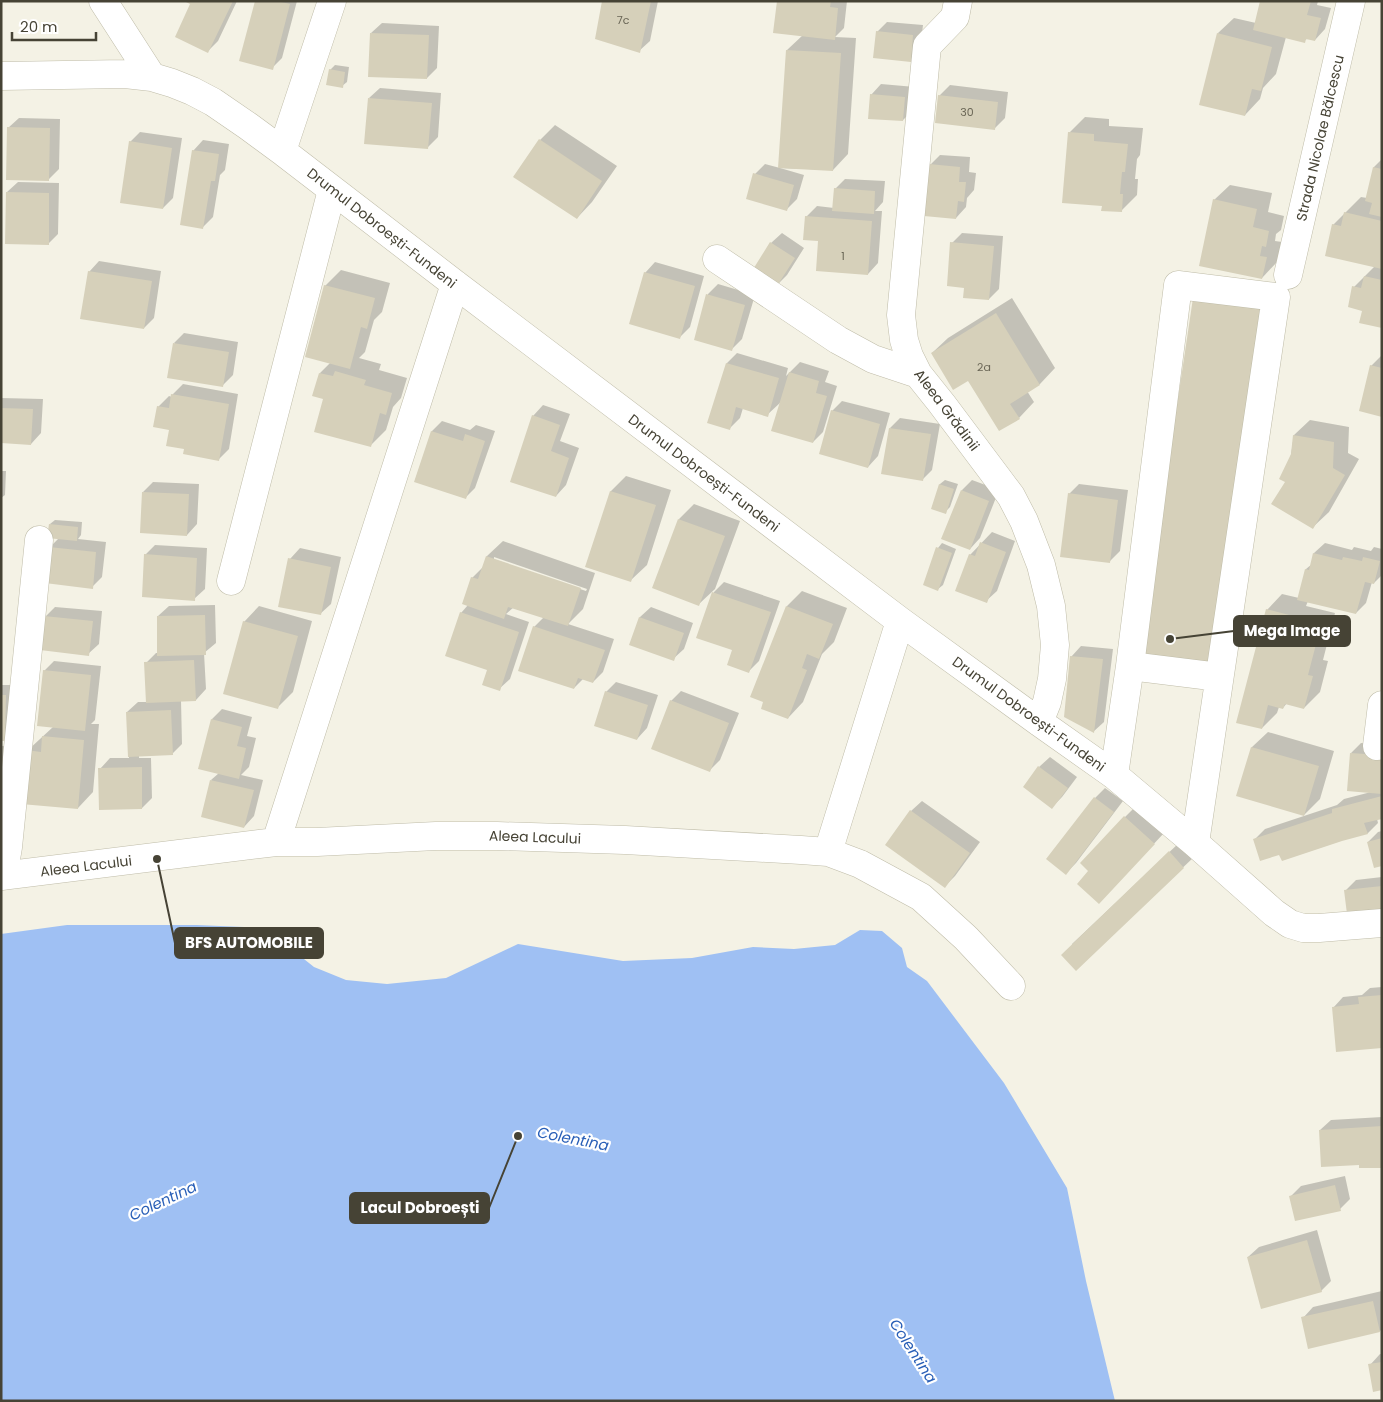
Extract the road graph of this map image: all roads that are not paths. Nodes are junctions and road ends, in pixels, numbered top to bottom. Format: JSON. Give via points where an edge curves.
{"nodes":[{"id":1,"x":103,"y":1,"type":"edge"},
{"id":2,"x":332,"y":1,"type":"edge"},
{"id":3,"x":958,"y":1,"type":"edge"},
{"id":4,"x":1352,"y":1,"type":"edge"},
{"id":5,"x":1,"y":76,"type":"edge"},
{"id":6,"x":152,"y":77,"type":"junction"},
{"id":7,"x":282,"y":152,"type":"junction"},
{"id":8,"x":332,"y":190,"type":"junction"},
{"id":9,"x":717,"y":259,"type":"dead end"},
{"id":10,"x":1288,"y":275,"type":"dead end"},
{"id":11,"x":455,"y":284,"type":"junction"},
{"id":12,"x":918,"y":374,"type":"junction"},
{"id":13,"x":39,"y":540,"type":"dead end"},
{"id":14,"x":231,"y":581,"type":"dead end"},
{"id":15,"x":900,"y":621,"type":"junction"},
{"id":16,"x":1130,"y":666,"type":"junction"},
{"id":17,"x":1219,"y":677,"type":"junction"},
{"id":18,"x":1382,"y":706,"type":"edge"},
{"id":19,"x":1039,"y":722,"type":"junction"},
{"id":20,"x":1377,"y":746,"type":"dead end"},
{"id":21,"x":1114,"y":775,"type":"junction"},
{"id":22,"x":276,"y":842,"type":"junction"},
{"id":23,"x":1195,"y":843,"type":"junction"},
{"id":24,"x":828,"y":852,"type":"junction"},
{"id":25,"x":2,"y":876,"type":"edge"},
{"id":26,"x":1382,"y":923,"type":"edge"},
{"id":27,"x":1011,"y":986,"type":"dead end"}],
"edges":[{"from":1,"to":6,"type":"street"},
{"from":2,"to":7,"type":"street"},
{"from":3,"to":12,"type":"street","name":"Aleea Grădinii","via":[[955,16],[927,46],[901,315],[904,340]]},
{"from":4,"to":10,"type":"street","name":"Strada Nicolae Bălcescu"},
{"from":5,"to":6,"type":"street","name":"Drumul Dobroești-Fundeni","via":[[125,74]]},
{"from":6,"to":7,"type":"street","name":"Drumul Dobroești-Fundeni","via":[[213,102]]},
{"from":7,"to":8,"type":"street","name":"Drumul Dobroești-Fundeni"},
{"from":8,"to":11,"type":"street","name":"Drumul Dobroești-Fundeni"},
{"from":8,"to":14,"type":"street"},
{"from":9,"to":12,"type":"street","via":[[838,340],[873,359]]},
{"from":11,"to":15,"type":"street","name":"Drumul Dobroești-Fundeni"},
{"from":11,"to":22,"type":"street"},
{"from":12,"to":19,"type":"street","name":"Aleea Grădinii","via":[[1011,496],[1041,564],[1051,606],[1055,645],[1052,679]]},
{"from":13,"to":25,"type":"street","via":[[8,847]]},
{"from":15,"to":19,"type":"street","name":"Drumul Dobroești-Fundeni"},
{"from":15,"to":24,"type":"street"},
{"from":16,"to":17,"type":"street"},
{"from":16,"to":17,"type":"street","via":[[1178,285],[1276,297]]},
{"from":16,"to":21,"type":"street"},
{"from":17,"to":23,"type":"street"},
{"from":18,"to":20,"type":"street"},
{"from":19,"to":21,"type":"street","name":"Drumul Dobroești-Fundeni"},
{"from":21,"to":23,"type":"street","name":"Drumul Dobroești-Fundeni"},
{"from":22,"to":24,"type":"street","name":"Aleea Lacului","via":[[497,836]]},
{"from":22,"to":25,"type":"street","name":"Aleea Lacului"},
{"from":23,"to":26,"type":"street","name":"Drumul Dobroești-Fundeni","via":[[1290,924],[1319,928]]},
{"from":24,"to":27,"type":"street","name":"Aleea Lacului","via":[[860,864],[921,897]]}]}
